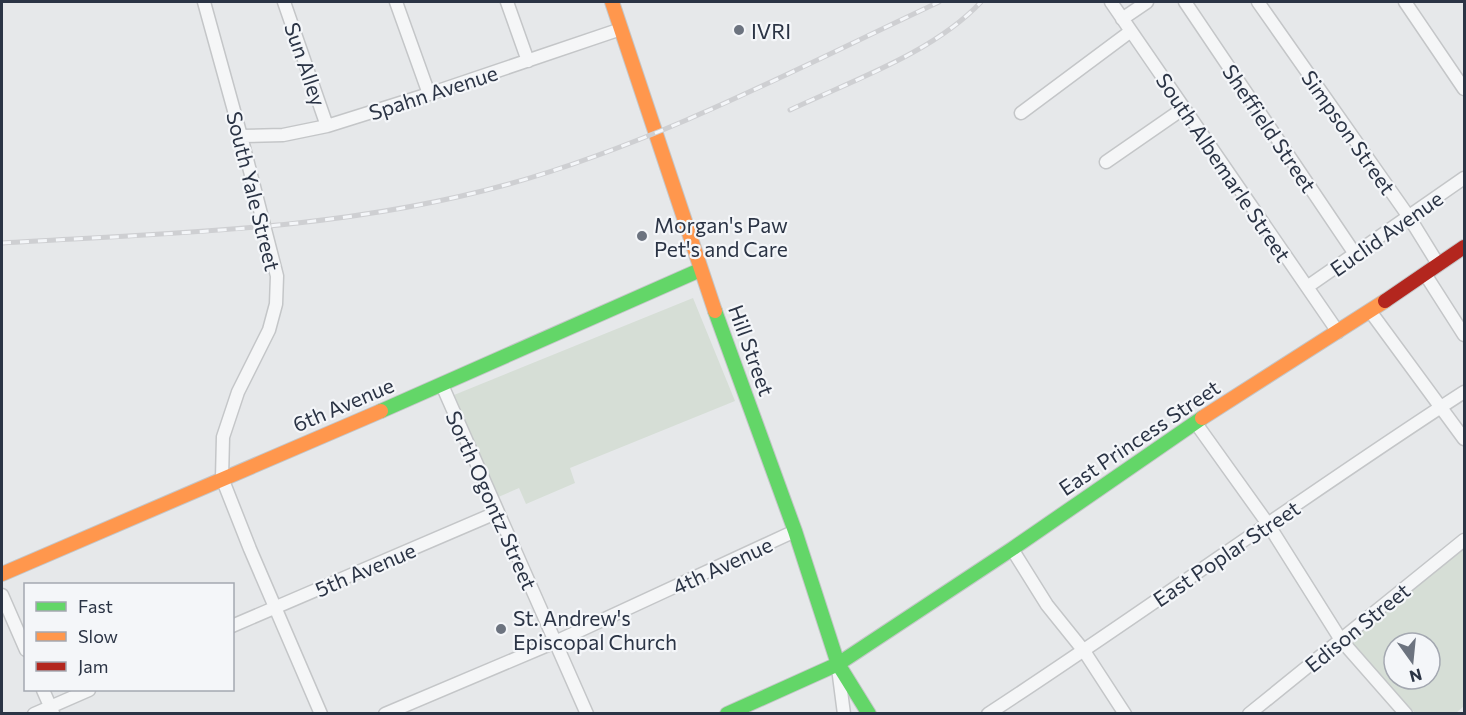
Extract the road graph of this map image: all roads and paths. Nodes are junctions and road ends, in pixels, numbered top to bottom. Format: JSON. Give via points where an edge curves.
{"nodes":[{"id":1,"x":204,"y":2,"type":"edge"},
{"id":2,"x":284,"y":2,"type":"edge"},
{"id":3,"x":396,"y":2,"type":"edge"},
{"id":4,"x":507,"y":2,"type":"edge"},
{"id":5,"x":612,"y":2,"type":"edge"},
{"id":6,"x":1111,"y":2,"type":"edge"},
{"id":7,"x":1147,"y":2,"type":"edge"},
{"id":8,"x":1185,"y":2,"type":"edge"},
{"id":9,"x":1258,"y":2,"type":"edge"},
{"id":10,"x":1405,"y":2,"type":"edge"},
{"id":11,"x":1122,"y":19,"type":"junction"},
{"id":12,"x":621,"y":29,"type":"junction"},
{"id":13,"x":1131,"y":31,"type":"junction"},
{"id":14,"x":528,"y":61,"type":"junction"},
{"id":15,"x":1464,"y":89,"type":"edge"},
{"id":16,"x":429,"y":94,"type":"junction"},
{"id":17,"x":1184,"y":108,"type":"junction"},
{"id":18,"x":1021,"y":112,"type":"dead end"},
{"id":19,"x":327,"y":126,"type":"junction"},
{"id":20,"x":241,"y":136,"type":"junction"},
{"id":21,"x":1106,"y":162,"type":"dead end"},
{"id":22,"x":1464,"y":178,"type":"edge"},
{"id":23,"x":1409,"y":217,"type":"junction"},
{"id":24,"x":1464,"y":246,"type":"edge"},
{"id":25,"x":1355,"y":254,"type":"junction"},
{"id":26,"x":1438,"y":264,"type":"junction"},
{"id":27,"x":700,"y":270,"type":"junction"},
{"id":28,"x":1425,"y":274,"type":"junction"},
{"id":29,"x":1306,"y":287,"type":"junction"},
{"id":30,"x":1370,"y":311,"type":"junction"},
{"id":31,"x":1338,"y":332,"type":"junction"},
{"id":32,"x":1464,"y":335,"type":"edge"},
{"id":33,"x":442,"y":385,"type":"junction"},
{"id":34,"x":1464,"y":392,"type":"edge"},
{"id":35,"x":1442,"y":406,"type":"junction"},
{"id":36,"x":1195,"y":422,"type":"junction"},
{"id":37,"x":1464,"y":439,"type":"edge"},
{"id":38,"x":222,"y":478,"type":"junction"},
{"id":39,"x":498,"y":512,"type":"junction"},
{"id":40,"x":1268,"y":524,"type":"junction"},
{"id":41,"x":795,"y":531,"type":"junction"},
{"id":42,"x":1464,"y":540,"type":"edge"},
{"id":43,"x":1012,"y":549,"type":"junction"},
{"id":44,"x":2,"y":574,"type":"edge"},
{"id":45,"x":2,"y":595,"type":"edge"},
{"id":46,"x":275,"y":608,"type":"junction"},
{"id":47,"x":234,"y":625,"type":"edge"},
{"id":48,"x":1341,"y":640,"type":"junction"},
{"id":49,"x":555,"y":642,"type":"junction"},
{"id":50,"x":24,"y":645,"type":"edge"},
{"id":51,"x":1084,"y":651,"type":"junction"},
{"id":52,"x":837,"y":664,"type":"junction"},
{"id":53,"x":43,"y":691,"type":"edge"},
{"id":54,"x":87,"y":691,"type":"edge"},
{"id":55,"x":52,"y":710,"type":"edge"},
{"id":56,"x":34,"y":714,"type":"edge"},
{"id":57,"x":321,"y":714,"type":"edge"},
{"id":58,"x":385,"y":714,"type":"edge"},
{"id":59,"x":587,"y":714,"type":"edge"},
{"id":60,"x":727,"y":714,"type":"edge"},
{"id":61,"x":844,"y":714,"type":"edge"},
{"id":62,"x":869,"y":714,"type":"edge"},
{"id":63,"x":988,"y":714,"type":"edge"},
{"id":64,"x":1125,"y":714,"type":"edge"},
{"id":65,"x":1249,"y":714,"type":"edge"},
{"id":66,"x":1406,"y":714,"type":"edge"}],
"edges":[{"from":1,"to":20,"type":"street","name":"South Yale Street"},
{"from":2,"to":19,"type":"street","name":"Sun Alley"},
{"from":3,"to":16,"type":"street"},
{"from":4,"to":14,"type":"street"},
{"from":5,"to":12,"type":"street","name":"Hill Street"},
{"from":6,"to":11,"type":"street","name":"South Albemarle Street"},
{"from":7,"to":11,"type":"street"},
{"from":8,"to":25,"type":"street","name":"Sheffield Street"},
{"from":9,"to":23,"type":"street","name":"Simpson Street"},
{"from":10,"to":15,"type":"street"},
{"from":11,"to":13,"type":"street","name":"South Albemarle Street"},
{"from":12,"to":14,"type":"street","name":"Spahn Avenue"},
{"from":12,"to":27,"type":"street","name":"Hill Street"},
{"from":13,"to":17,"type":"street","name":"South Albemarle Street"},
{"from":13,"to":18,"type":"street"},
{"from":14,"to":16,"type":"street","name":"Spahn Avenue"},
{"from":16,"to":19,"type":"street","name":"Spahn Avenue"},
{"from":17,"to":21,"type":"street"},
{"from":17,"to":29,"type":"street","name":"South Albemarle Street"},
{"from":19,"to":20,"type":"street","name":"Spahn Avenue","via":[[283,135]]},
{"from":20,"to":38,"type":"street","name":"South Yale Street","via":[[277,276],[276,304],[269,330],[228,416],[223,436]]},
{"from":22,"to":23,"type":"street","name":"Euclid Avenue"},
{"from":23,"to":25,"type":"street","name":"Euclid Avenue"},
{"from":23,"to":26,"type":"street","name":"Simpson Street"},
{"from":24,"to":26,"type":"street","name":"East Princess Street"},
{"from":25,"to":29,"type":"street","name":"Euclid Avenue"},
{"from":26,"to":28,"type":"street","name":"East Princess Street"},
{"from":27,"to":33,"type":"street","name":"6th Avenue"},
{"from":27,"to":41,"type":"street","name":"Hill Street"},
{"from":28,"to":30,"type":"street","name":"East Princess Street"},
{"from":28,"to":32,"type":"street"},
{"from":29,"to":31,"type":"street","name":"South Albemarle Street"},
{"from":30,"to":31,"type":"street","name":"East Princess Street"},
{"from":30,"to":35,"type":"street"},
{"from":31,"to":36,"type":"street","name":"East Princess Street"},
{"from":33,"to":38,"type":"street","name":"6th Avenue"},
{"from":33,"to":39,"type":"street","name":"Sorth Ogontz Street"},
{"from":34,"to":35,"type":"street","name":"East Poplar Street"},
{"from":35,"to":37,"type":"street"},
{"from":35,"to":40,"type":"street","name":"East Poplar Street"},
{"from":36,"to":40,"type":"street"},
{"from":36,"to":43,"type":"street","name":"East Princess Street"},
{"from":38,"to":44,"type":"street","name":"6th Avenue"},
{"from":38,"to":46,"type":"street","name":"South Yale Street"},
{"from":39,"to":46,"type":"street","name":"5th Avenue"},
{"from":39,"to":49,"type":"street","name":"Sorth Ogontz Street"},
{"from":40,"to":48,"type":"street"},
{"from":40,"to":51,"type":"street","name":"East Poplar Street"},
{"from":41,"to":49,"type":"street","name":"4th Avenue"},
{"from":41,"to":52,"type":"street","name":"Hill Street"},
{"from":42,"to":48,"type":"street","name":"Edison Street"},
{"from":43,"to":51,"type":"street","via":[[1047,605]]},
{"from":43,"to":52,"type":"street","name":"East Princess Street"},
{"from":45,"to":50,"type":"street"},
{"from":46,"to":47,"type":"street","name":"5th Avenue"},
{"from":46,"to":57,"type":"street","name":"South Yale Street"},
{"from":48,"to":65,"type":"street","name":"Edison Street"},
{"from":48,"to":66,"type":"street"},
{"from":49,"to":58,"type":"street","name":"4th Avenue"},
{"from":49,"to":59,"type":"street","name":"Sorth Ogontz Street"},
{"from":51,"to":63,"type":"street","name":"East Poplar Street"},
{"from":51,"to":64,"type":"street"},
{"from":52,"to":60,"type":"street","name":"East Princess Street"},
{"from":52,"to":61,"type":"street","name":"Hill Street"},
{"from":52,"to":62,"type":"street"},
{"from":53,"to":55,"type":"street"},
{"from":54,"to":55,"type":"street"},
{"from":55,"to":56,"type":"street"}]}
